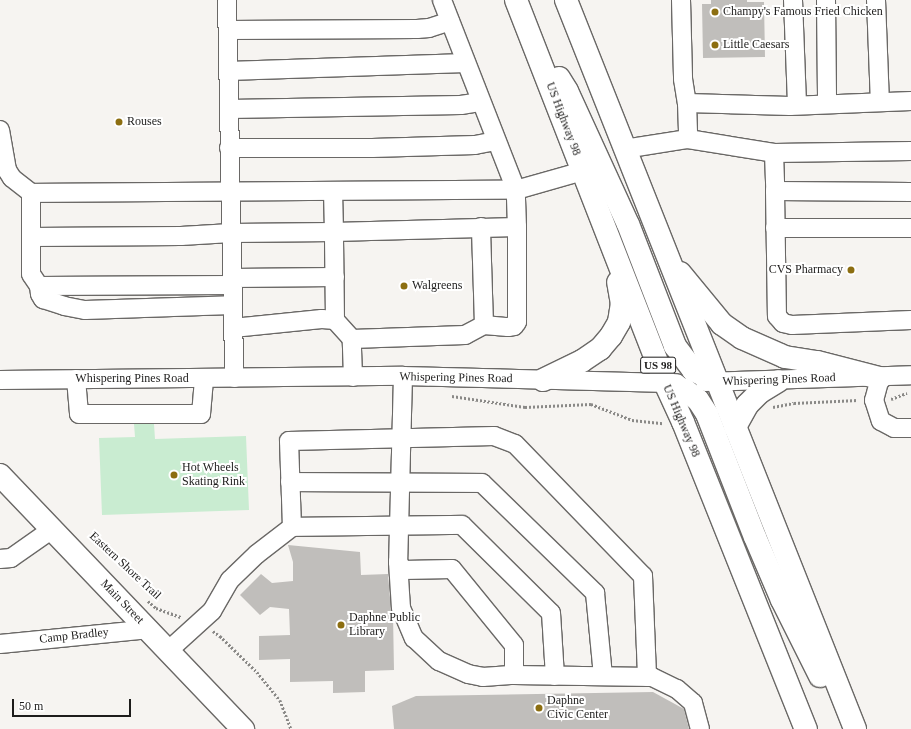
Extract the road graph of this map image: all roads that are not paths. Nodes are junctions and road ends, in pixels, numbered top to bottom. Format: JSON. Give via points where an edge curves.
{"nodes":[{"id":1,"x":227,"y":0,"type":"edge"},
{"id":2,"x":442,"y":0,"type":"edge"},
{"id":3,"x":516,"y":0,"type":"edge"},
{"id":4,"x":566,"y":0,"type":"edge"},
{"id":5,"x":681,"y":0,"type":"edge"},
{"id":6,"x":793,"y":0,"type":"edge"},
{"id":7,"x":826,"y":0,"type":"edge"},
{"id":8,"x":876,"y":0,"type":"edge"},
{"id":9,"x":450,"y":21,"type":"junction"},
{"id":10,"x":527,"y":28,"type":"junction"},
{"id":11,"x":228,"y":30,"type":"junction"},
{"id":12,"x":466,"y":63,"type":"junction"},
{"id":13,"x":228,"y":72,"type":"junction"},
{"id":14,"x":911,"y":101,"type":"edge"},
{"id":15,"x":481,"y":102,"type":"junction"},
{"id":16,"x":880,"y":102,"type":"junction"},
{"id":17,"x":687,"y":103,"type":"junction"},
{"id":18,"x":827,"y":104,"type":"junction"},
{"id":19,"x":797,"y":105,"type":"junction"},
{"id":20,"x":229,"y":109,"type":"junction"},
{"id":21,"x":0,"y":130,"type":"edge"},
{"id":22,"x":688,"y":139,"type":"junction"},
{"id":23,"x":496,"y":141,"type":"junction"},
{"id":24,"x":229,"y":148,"type":"junction"},
{"id":25,"x":624,"y":149,"type":"junction"},
{"id":26,"x":911,"y":151,"type":"edge"},
{"id":27,"x":774,"y":153,"type":"junction"},
{"id":28,"x":583,"y":171,"type":"junction"},
{"id":29,"x":516,"y":190,"type":"junction"},
{"id":30,"x":333,"y":191,"type":"junction"},
{"id":31,"x":775,"y":191,"type":"junction"},
{"id":32,"x":230,"y":192,"type":"junction"},
{"id":33,"x":911,"y":192,"type":"edge"},
{"id":34,"x":31,"y":193,"type":"junction"},
{"id":35,"x":481,"y":227,"type":"junction"},
{"id":36,"x":517,"y":227,"type":"junction"},
{"id":37,"x":776,"y":228,"type":"junction"},
{"id":38,"x":911,"y":228,"type":"edge"},
{"id":39,"x":334,"y":232,"type":"junction"},
{"id":40,"x":231,"y":233,"type":"junction"},
{"id":41,"x":31,"y":237,"type":"junction"},
{"id":42,"x":613,"y":249,"type":"junction"},
{"id":43,"x":667,"y":257,"type":"junction"},
{"id":44,"x":335,"y":277,"type":"junction"},
{"id":45,"x":232,"y":281,"type":"junction"},
{"id":46,"x":39,"y":286,"type":"junction"},
{"id":47,"x":232,"y":305,"type":"junction"},
{"id":48,"x":335,"y":320,"type":"junction"},
{"id":49,"x":911,"y":320,"type":"edge"},
{"id":50,"x":484,"y":325,"type":"junction"},
{"id":51,"x":233,"y":328,"type":"junction"},
{"id":52,"x":352,"y":339,"type":"junction"},
{"id":53,"x":403,"y":376,"type":"junction"},
{"id":54,"x":911,"y":376,"type":"edge"},
{"id":55,"x":353,"y":377,"type":"junction"},
{"id":56,"x":204,"y":378,"type":"junction"},
{"id":57,"x":234,"y":378,"type":"junction"},
{"id":58,"x":880,"y":378,"type":"junction"},
{"id":59,"x":76,"y":379,"type":"junction"},
{"id":60,"x":0,"y":380,"type":"edge"},
{"id":61,"x":543,"y":380,"type":"junction"},
{"id":62,"x":778,"y":381,"type":"junction"},
{"id":63,"x":717,"y":382,"type":"junction"},
{"id":64,"x":665,"y":383,"type":"junction"},
{"id":65,"x":735,"y":428,"type":"junction"},
{"id":66,"x":911,"y":428,"type":"edge"},
{"id":67,"x":401,"y":439,"type":"junction"},
{"id":68,"x":0,"y":475,"type":"edge"},
{"id":69,"x":290,"y":482,"type":"junction"},
{"id":70,"x":399,"y":482,"type":"junction"},
{"id":71,"x":399,"y":526,"type":"junction"},
{"id":72,"x":292,"y":527,"type":"junction"},
{"id":73,"x":51,"y":530,"type":"junction"},
{"id":74,"x":0,"y":559,"type":"edge"},
{"id":75,"x":398,"y":562,"type":"junction"},
{"id":76,"x":149,"y":629,"type":"junction"},
{"id":77,"x":0,"y":644,"type":"edge"},
{"id":78,"x":169,"y":650,"type":"junction"},
{"id":79,"x":514,"y":676,"type":"junction"},
{"id":80,"x":555,"y":676,"type":"junction"},
{"id":81,"x":603,"y":676,"type":"junction"},
{"id":82,"x":647,"y":677,"type":"junction"},
{"id":83,"x":702,"y":728,"type":"edge"},
{"id":84,"x":243,"y":729,"type":"edge"},
{"id":85,"x":806,"y":729,"type":"edge"},
{"id":86,"x":850,"y":729,"type":"edge"},
{"id":87,"x":855,"y":729,"type":"edge"}],
"edges":[{"from":1,"to":11,"type":"street"},
{"from":2,"to":9,"type":"street"},
{"from":3,"to":10,"type":"main road","name":"US Highway 98","number":"US 98"},
{"from":4,"to":25,"type":"main road"},
{"from":5,"to":17,"type":"street","via":[[683,79]]},
{"from":6,"to":19,"type":"street"},
{"from":7,"to":18,"type":"street"},
{"from":8,"to":16,"type":"street"},
{"from":9,"to":11,"type":"street","via":[[417,29]]},
{"from":9,"to":12,"type":"street"},
{"from":10,"to":28,"type":"main road","name":"US Highway 98","number":"US 98"},
{"from":10,"to":63,"type":"main road","via":[[567,91],[628,224],[675,346],[693,370]]},
{"from":11,"to":13,"type":"street"},
{"from":12,"to":13,"type":"street"},
{"from":12,"to":15,"type":"street"},
{"from":13,"to":20,"type":"street"},
{"from":14,"to":16,"type":"street"},
{"from":15,"to":20,"type":"street","via":[[461,105]]},
{"from":15,"to":23,"type":"street"},
{"from":16,"to":18,"type":"street"},
{"from":17,"to":19,"type":"street"},
{"from":17,"to":22,"type":"street"},
{"from":18,"to":19,"type":"street"},
{"from":20,"to":24,"type":"street"},
{"from":21,"to":34,"type":"street","via":[[7,170],[18,184]]},
{"from":22,"to":25,"type":"street"},
{"from":22,"to":27,"type":"street"},
{"from":23,"to":24,"type":"street","via":[[475,145],[372,148]]},
{"from":23,"to":29,"type":"street"},
{"from":24,"to":32,"type":"street"},
{"from":25,"to":43,"type":"main road"},
{"from":26,"to":27,"type":"street"},
{"from":27,"to":31,"type":"street"},
{"from":28,"to":29,"type":"street"},
{"from":28,"to":42,"type":"main road","name":"US Highway 98","number":"US 98"},
{"from":29,"to":30,"type":"street"},
{"from":29,"to":36,"type":"street"},
{"from":30,"to":32,"type":"street"},
{"from":30,"to":39,"type":"street"},
{"from":31,"to":33,"type":"street"},
{"from":31,"to":37,"type":"street"},
{"from":32,"to":34,"type":"street"},
{"from":32,"to":40,"type":"street"},
{"from":34,"to":41,"type":"street"},
{"from":35,"to":36,"type":"street"},
{"from":35,"to":39,"type":"street"},
{"from":35,"to":50,"type":"street"},
{"from":36,"to":50,"type":"street","via":[[516,322],[514,326],[508,327]]},
{"from":37,"to":38,"type":"street"},
{"from":37,"to":49,"type":"street","via":[[778,316],[783,323]]},
{"from":39,"to":40,"type":"street"},
{"from":39,"to":44,"type":"street"},
{"from":40,"to":41,"type":"street"},
{"from":40,"to":45,"type":"street"},
{"from":41,"to":46,"type":"street","via":[[31,274]]},
{"from":42,"to":61,"type":"main road","via":[[622,304],[619,322],[600,350]]},
{"from":42,"to":64,"type":"main road","name":"US Highway 98","number":"US 98"},
{"from":43,"to":58,"type":"main road","via":[[722,324],[742,338],[785,357],[817,362]]},
{"from":43,"to":63,"type":"main road"},
{"from":44,"to":45,"type":"street"},
{"from":44,"to":48,"type":"street"},
{"from":45,"to":46,"type":"street"},
{"from":45,"to":47,"type":"street"},
{"from":46,"to":47,"type":"street","via":[[43,299],[85,310]]},
{"from":47,"to":51,"type":"street"},
{"from":48,"to":51,"type":"street","via":[[322,319]]},
{"from":48,"to":52,"type":"street"},
{"from":50,"to":52,"type":"street","via":[[465,335]]},
{"from":51,"to":57,"type":"street"},
{"from":52,"to":55,"type":"street"},
{"from":53,"to":55,"type":"street","name":"Whispering Pines Road"},
{"from":53,"to":61,"type":"street","name":"Whispering Pines Road"},
{"from":53,"to":67,"type":"street"},
{"from":54,"to":58,"type":"street","name":"Whispering Pines Road"},
{"from":55,"to":57,"type":"street","name":"Whispering Pines Road"},
{"from":56,"to":57,"type":"street","name":"Whispering Pines Road"},
{"from":56,"to":59,"type":"street","name":"Whispering Pines Road"},
{"from":56,"to":59,"type":"street","via":[[201,414],[79,414]]},
{"from":58,"to":62,"type":"street","name":"Whispering Pines Road"},
{"from":58,"to":66,"type":"street","via":[[874,400],[881,421],[894,428]]},
{"from":59,"to":60,"type":"street","name":"Whispering Pines Road"},
{"from":61,"to":64,"type":"street","name":"Whispering Pines Road"},
{"from":62,"to":63,"type":"street","name":"Whispering Pines Road"},
{"from":62,"to":65,"type":"main road","via":[[760,392],[747,405]]},
{"from":63,"to":64,"type":"street","name":"Whispering Pines Road"},
{"from":63,"to":65,"type":"main road"},
{"from":64,"to":85,"type":"main road","name":"US Highway 98","number":"US 98"},
{"from":64,"to":86,"type":"main road","via":[[685,390],[698,400],[707,414],[782,600],[825,686]]},
{"from":65,"to":87,"type":"main road"},
{"from":67,"to":69,"type":"street","via":[[289,441]]},
{"from":67,"to":70,"type":"street"},
{"from":67,"to":82,"type":"street","via":[[494,436],[514,444],[643,576]]},
{"from":68,"to":73,"type":"main road","name":"Main Street"},
{"from":69,"to":70,"type":"street"},
{"from":69,"to":72,"type":"street"},
{"from":70,"to":71,"type":"street"},
{"from":70,"to":81,"type":"street","via":[[482,483],[596,593]]},
{"from":71,"to":72,"type":"street"},
{"from":71,"to":75,"type":"street"},
{"from":71,"to":80,"type":"street","via":[[462,525],[551,614]]},
{"from":72,"to":78,"type":"street","via":[[257,554],[230,580],[207,618]]},
{"from":73,"to":74,"type":"street","via":[[10,558]]},
{"from":73,"to":76,"type":"main road","name":"Main Street"},
{"from":75,"to":79,"type":"street","via":[[403,570],[452,569],[514,645]]},
{"from":75,"to":79,"type":"street","via":[[401,608],[414,638],[439,661],[468,674],[483,677]]},
{"from":76,"to":77,"type":"street","name":"Camp Bradley"},
{"from":76,"to":78,"type":"main road","name":"Main Street"},
{"from":78,"to":84,"type":"main road","name":"Main Street"},
{"from":79,"to":80,"type":"street"},
{"from":80,"to":81,"type":"street"},
{"from":81,"to":82,"type":"street"},
{"from":82,"to":83,"type":"street","via":[[677,689],[693,703]]}]}
